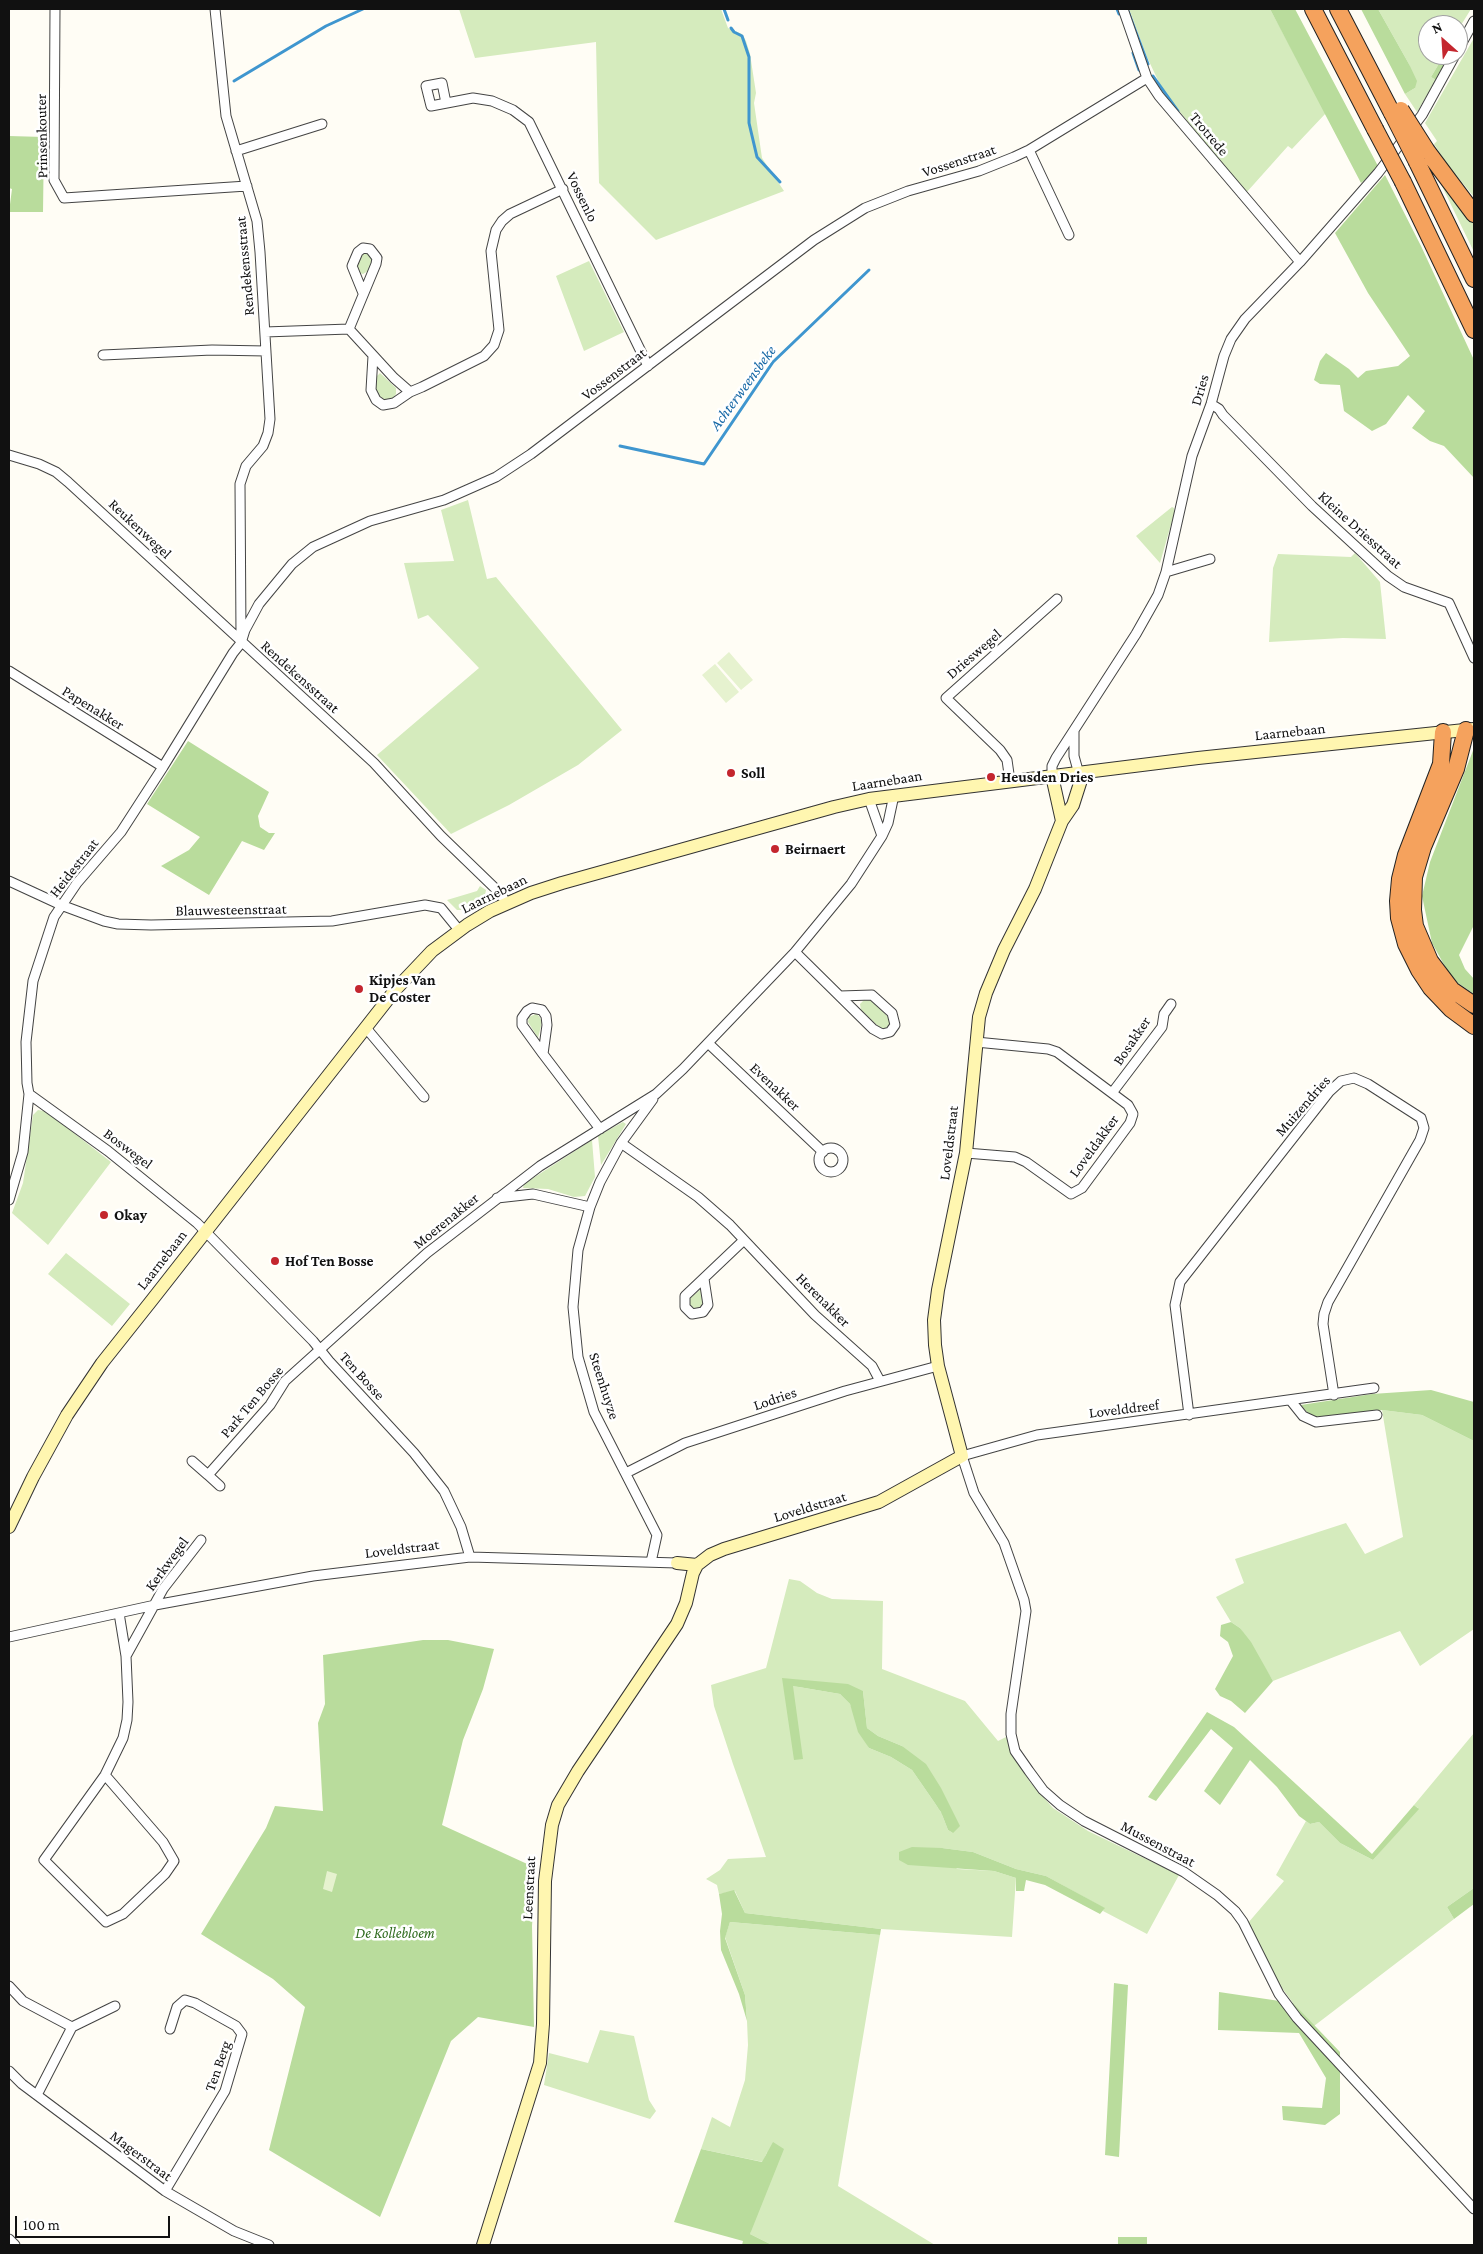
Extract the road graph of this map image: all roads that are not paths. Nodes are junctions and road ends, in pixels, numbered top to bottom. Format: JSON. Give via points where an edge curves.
{"nodes":[{"id":1,"x":55,"y":9,"type":"edge"},
{"id":2,"x":215,"y":9,"type":"edge"},
{"id":3,"x":1123,"y":9,"type":"edge"},
{"id":4,"x":1313,"y":9,"type":"edge"},
{"id":5,"x":1338,"y":9,"type":"edge"},
{"id":6,"x":1450,"y":65,"type":"edge"},
{"id":7,"x":1148,"y":78,"type":"junction"},
{"id":8,"x":446,"y":103,"type":"dead end"},
{"id":9,"x":322,"y":124,"type":"dead end"},
{"id":10,"x":1029,"y":150,"type":"junction"},
{"id":11,"x":236,"y":151,"type":"junction"},
{"id":12,"x":1422,"y":156,"type":"junction"},
{"id":13,"x":247,"y":186,"type":"junction"},
{"id":14,"x":563,"y":189,"type":"junction"},
{"id":15,"x":1474,"y":214,"type":"edge"},
{"id":16,"x":1069,"y":235,"type":"dead end"},
{"id":17,"x":1300,"y":262,"type":"junction"},
{"id":18,"x":1474,"y":279,"type":"edge"},
{"id":19,"x":363,"y":293,"type":"dead end"},
{"id":20,"x":349,"y":329,"type":"junction"},
{"id":21,"x":1474,"y":330,"type":"edge"},
{"id":22,"x":265,"y":332,"type":"junction"},
{"id":23,"x":266,"y":351,"type":"junction"},
{"id":24,"x":103,"y":355,"type":"dead end"},
{"id":25,"x":374,"y":356,"type":"junction"},
{"id":26,"x":648,"y":366,"type":"junction"},
{"id":27,"x":410,"y":392,"type":"junction"},
{"id":28,"x":1211,"y":404,"type":"junction"},
{"id":29,"x":1223,"y":415,"type":"junction"},
{"id":30,"x":1207,"y":418,"type":"junction"},
{"id":31,"x":9,"y":455,"type":"edge"},
{"id":32,"x":1210,"y":560,"type":"dead end"},
{"id":33,"x":1166,"y":572,"type":"junction"},
{"id":34,"x":1057,"y":599,"type":"dead end"},
{"id":35,"x":241,"y":643,"type":"junction"},
{"id":36,"x":1474,"y":658,"type":"edge"},
{"id":37,"x":9,"y":671,"type":"edge"},
{"id":38,"x":1470,"y":729,"type":"edge"},
{"id":39,"x":1074,"y":731,"type":"junction"},
{"id":40,"x":1443,"y":732,"type":"junction"},
{"id":41,"x":163,"y":767,"type":"junction"},
{"id":42,"x":1079,"y":774,"type":"junction"},
{"id":43,"x":1052,"y":776,"type":"junction"},
{"id":44,"x":1010,"y":781,"type":"junction"},
{"id":45,"x":894,"y":795,"type":"junction"},
{"id":46,"x":869,"y":799,"type":"junction"},
{"id":47,"x":1062,"y":821,"type":"junction"},
{"id":48,"x":882,"y":836,"type":"junction"},
{"id":49,"x":9,"y":881,"type":"edge"},
{"id":50,"x":506,"y":903,"type":"junction"},
{"id":51,"x":62,"y":905,"type":"junction"},
{"id":52,"x":456,"y":927,"type":"junction"},
{"id":53,"x":795,"y":952,"type":"junction"},
{"id":54,"x":840,"y":996,"type":"junction"},
{"id":55,"x":1171,"y":1004,"type":"dead end"},
{"id":56,"x":1474,"y":1005,"type":"edge"},
{"id":57,"x":1474,"y":1026,"type":"edge"},
{"id":58,"x":366,"y":1028,"type":"junction"},
{"id":59,"x":976,"y":1042,"type":"junction"},
{"id":60,"x":708,"y":1043,"type":"junction"},
{"id":61,"x":543,"y":1054,"type":"junction"},
{"id":62,"x":1112,"y":1093,"type":"junction"},
{"id":63,"x":30,"y":1094,"type":"junction"},
{"id":64,"x":656,"y":1094,"type":"junction"},
{"id":65,"x":424,"y":1097,"type":"dead end"},
{"id":66,"x":600,"y":1129,"type":"junction"},
{"id":67,"x":621,"y":1143,"type":"junction"},
{"id":68,"x":823,"y":1152,"type":"dead end"},
{"id":69,"x":966,"y":1152,"type":"junction"},
{"id":70,"x":496,"y":1198,"type":"junction"},
{"id":71,"x":9,"y":1200,"type":"edge"},
{"id":72,"x":590,"y":1207,"type":"junction"},
{"id":73,"x":206,"y":1231,"type":"junction"},
{"id":74,"x":744,"y":1240,"type":"junction"},
{"id":75,"x":704,"y":1278,"type":"dead end"},
{"id":76,"x":321,"y":1350,"type":"junction"},
{"id":77,"x":938,"y":1366,"type":"junction"},
{"id":78,"x":880,"y":1381,"type":"junction"},
{"id":79,"x":1374,"y":1388,"type":"dead end"},
{"id":80,"x":1334,"y":1395,"type":"junction"},
{"id":81,"x":1291,"y":1402,"type":"junction"},
{"id":82,"x":1189,"y":1415,"type":"junction"},
{"id":83,"x":1377,"y":1415,"type":"dead end"},
{"id":84,"x":962,"y":1456,"type":"junction"},
{"id":85,"x":192,"y":1461,"type":"dead end"},
{"id":86,"x":626,"y":1473,"type":"junction"},
{"id":87,"x":208,"y":1475,"type":"junction"},
{"id":88,"x":220,"y":1486,"type":"dead end"},
{"id":89,"x":9,"y":1527,"type":"edge"},
{"id":90,"x":201,"y":1540,"type":"dead end"},
{"id":91,"x":470,"y":1557,"type":"junction"},
{"id":92,"x":651,"y":1562,"type":"junction"},
{"id":93,"x":677,"y":1563,"type":"joint"},
{"id":94,"x":698,"y":1565,"type":"junction"},
{"id":95,"x":155,"y":1605,"type":"junction"},
{"id":96,"x":119,"y":1613,"type":"junction"},
{"id":97,"x":9,"y":1637,"type":"edge"},
{"id":98,"x":126,"y":1656,"type":"junction"},
{"id":99,"x":104,"y":1775,"type":"junction"},
{"id":100,"x":9,"y":1986,"type":"edge"},
{"id":101,"x":115,"y":2006,"type":"dead end"},
{"id":102,"x":72,"y":2027,"type":"junction"},
{"id":103,"x":170,"y":2029,"type":"dead end"},
{"id":104,"x":10,"y":2077,"type":"edge"},
{"id":105,"x":37,"y":2095,"type":"junction"},
{"id":106,"x":165,"y":2191,"type":"junction"},
{"id":107,"x":1474,"y":2209,"type":"edge"},
{"id":108,"x":9,"y":2239,"type":"edge"},
{"id":109,"x":15,"y":2245,"type":"edge"},
{"id":110,"x":269,"y":2245,"type":"edge"},
{"id":111,"x":483,"y":2245,"type":"edge"}],
"edges":[{"from":1,"to":13,"type":"street","name":"Prinsenkouter","via":[[54,180],[64,198]]},
{"from":2,"to":11,"type":"street","name":"Rendekensstraat","via":[[226,116]]},
{"from":3,"to":7,"type":"street","name":"Trotrede"},
{"from":4,"to":21,"type":"highway","bridge":true},
{"from":5,"to":12,"type":"highway","bridge":true,"via":[[1373,77]]},
{"from":6,"to":17,"type":"street","name":"Dries","via":[[1422,115],[1378,173]]},
{"from":7,"to":10,"type":"street","name":"Vossenstraat"},
{"from":7,"to":17,"type":"street","name":"Trotrede","via":[[1172,113]]},
{"from":8,"to":14,"type":"street","name":"Vossenlo","via":[[473,98],[492,101],[529,122]]},
{"from":9,"to":11,"type":"street"},
{"from":10,"to":16,"type":"street"},
{"from":10,"to":26,"type":"street","name":"Vossenstraat","via":[[979,171],[888,198],[859,211],[814,240]]},
{"from":11,"to":13,"type":"street","name":"Rendekensstraat"},
{"from":12,"to":15,"type":"highway"},
{"from":12,"to":18,"type":"highway"},
{"from":13,"to":22,"type":"street","name":"Rendekensstraat","via":[[258,235]]},
{"from":14,"to":26,"type":"street","name":"Vossenlo"},
{"from":14,"to":27,"type":"street","via":[[510,214],[496,230],[491,251],[499,330],[494,345],[484,356]]},
{"from":17,"to":28,"type":"street","name":"Dries","via":[[1245,319],[1231,340]]},
{"from":19,"to":20,"type":"street"},
{"from":20,"to":22,"type":"street"},
{"from":20,"to":25,"type":"street"},
{"from":22,"to":23,"type":"street","name":"Rendekensstraat"},
{"from":23,"to":24,"type":"street"},
{"from":23,"to":35,"type":"street","name":"Rendekensstraat","via":[[268,433],[263,446],[246,466],[240,484]]},
{"from":25,"to":27,"type":"street"},
{"from":25,"to":27,"type":"street","via":[[371,390],[376,400],[383,405],[394,403]]},
{"from":26,"to":35,"type":"street","name":"Vossenstraat","via":[[532,454],[496,477],[444,500],[370,521],[313,547],[273,586],[249,622]]},
{"from":28,"to":29,"type":"street","name":"Kleine Driesstraat"},
{"from":28,"to":30,"type":"street","name":"Dries"},
{"from":29,"to":30,"type":"street"},
{"from":29,"to":36,"type":"street","name":"Kleine Driesstraat","via":[[1312,506],[1388,576],[1449,603]]},
{"from":30,"to":33,"type":"street","name":"Dries","via":[[1192,456]]},
{"from":31,"to":35,"type":"street","name":"Reukenwegel","via":[[56,472]]},
{"from":32,"to":33,"type":"street"},
{"from":33,"to":39,"type":"street","name":"Dries","via":[[1140,628]]},
{"from":34,"to":44,"type":"street","name":"Drieswegel","via":[[946,698],[1000,750],[1007,760]]},
{"from":35,"to":41,"type":"street","name":"Heidestraat"},
{"from":35,"to":50,"type":"street","name":"Rendekensstraat","via":[[374,763],[441,836],[501,894]]},
{"from":37,"to":41,"type":"street","name":"Papenakker"},
{"from":38,"to":40,"type":"street","name":"Laarnebaan"},
{"from":38,"to":56,"type":"highway","via":[[1414,877],[1413,910],[1415,926],[1433,966],[1452,990]]},
{"from":39,"to":42,"type":"street","via":[[1074,756]]},
{"from":39,"to":43,"type":"street","name":"Dries","via":[[1056,758]]},
{"from":40,"to":42,"type":"street","name":"Laarnebaan"},
{"from":40,"to":57,"type":"highway","via":[[1441,764],[1400,879],[1399,918],[1406,944],[1431,988],[1451,1010]]},
{"from":41,"to":51,"type":"street","name":"Heidestraat","via":[[121,832]]},
{"from":42,"to":43,"type":"street","name":"Laarnebaan"},
{"from":42,"to":47,"type":"street","name":"Loveldstraat","via":[[1081,780],[1073,805]]},
{"from":43,"to":44,"type":"street","name":"Laarnebaan"},
{"from":43,"to":47,"type":"street"},
{"from":44,"to":45,"type":"street","name":"Laarnebaan"},
{"from":45,"to":46,"type":"street","name":"Laarnebaan"},
{"from":45,"to":48,"type":"street","name":"Moerenakker"},
{"from":46,"to":48,"type":"street"},
{"from":46,"to":50,"type":"street","name":"Laarnebaan","via":[[589,876]]},
{"from":47,"to":59,"type":"street","name":"Loveldstraat","via":[[1035,889],[986,993]]},
{"from":48,"to":53,"type":"street","name":"Moerenakker","via":[[851,884]]},
{"from":49,"to":51,"type":"street","name":"Blauwesteenstraat"},
{"from":50,"to":52,"type":"street","name":"Laarnebaan"},
{"from":51,"to":52,"type":"street","name":"Blauwesteenstraat","via":[[104,921],[151,926],[332,921],[433,905],[441,908]]},
{"from":51,"to":63,"type":"street","name":"Heidestraat","via":[[54,917],[32,981],[26,1042]]},
{"from":52,"to":58,"type":"street","name":"Laarnebaan","via":[[417,966]]},
{"from":53,"to":54,"type":"street"},
{"from":53,"to":60,"type":"street","name":"Moerenakker"},
{"from":54,"to":54,"type":"street","via":[[882,1034],[890,1032],[896,1025],[892,1012],[872,994]]},
{"from":55,"to":62,"type":"street","name":"Bosakker","via":[[1164,1014],[1162,1027]]},
{"from":58,"to":65,"type":"street"},
{"from":58,"to":73,"type":"street","name":"Laarnebaan"},
{"from":59,"to":62,"type":"street","name":"Loveldakker","via":[[1048,1048]]},
{"from":59,"to":69,"type":"street","name":"Loveldstraat"},
{"from":60,"to":64,"type":"street","name":"Moerenakker"},
{"from":60,"to":68,"type":"street","name":"Evenakker"},
{"from":61,"to":61,"type":"street","via":[[522,1025],[526,1011],[532,1008],[542,1010],[546,1016]]},
{"from":61,"to":66,"type":"street"},
{"from":62,"to":69,"type":"street","name":"Loveldakker","via":[[1128,1105],[1133,1114],[1130,1123],[1082,1188],[1071,1194],[1015,1156]]},
{"from":63,"to":71,"type":"street","name":"Heidestraat","via":[[23,1152]]},
{"from":63,"to":73,"type":"street","name":"Boswegel","via":[[108,1151]]},
{"from":64,"to":66,"type":"street","name":"Moerenakker"},
{"from":64,"to":67,"type":"street","name":"Steenhuyze"},
{"from":66,"to":70,"type":"street","name":"Moerenakker"},
{"from":67,"to":72,"type":"street","name":"Steenhuyze"},
{"from":67,"to":74,"type":"street","name":"Herenakker","via":[[698,1197]]},
{"from":69,"to":77,"type":"street","name":"Loveldstraat","via":[[934,1320]]},
{"from":70,"to":72,"type":"street","via":[[533,1194]]},
{"from":70,"to":76,"type":"street","name":"Moerenakker","via":[[427,1253]]},
{"from":72,"to":86,"type":"street","name":"Steenhuyze","via":[[576,1266],[574,1293],[578,1358],[594,1412]]},
{"from":73,"to":76,"type":"street","name":"Ten Bosse"},
{"from":73,"to":89,"type":"street","name":"Laarnebaan","via":[[75,1402]]},
{"from":74,"to":75,"type":"street"},
{"from":74,"to":78,"type":"street","name":"Herenakker","via":[[815,1315],[872,1366]]},
{"from":76,"to":87,"type":"street","name":"Park Ten Bosse","via":[[285,1381],[270,1405]]},
{"from":76,"to":91,"type":"street","name":"Ten Bosse","via":[[444,1491],[462,1527]]},
{"from":77,"to":78,"type":"street","name":"Lodries"},
{"from":77,"to":84,"type":"street","name":"Loveldstraat"},
{"from":78,"to":86,"type":"street","name":"Lodries","via":[[685,1443]]},
{"from":79,"to":80,"type":"street","name":"Lovelddreef"},
{"from":80,"to":81,"type":"street","name":"Lovelddreef"},
{"from":80,"to":82,"type":"street","name":"Muizendries","via":[[1323,1324],[1328,1302],[1424,1128],[1420,1118],[1354,1078],[1341,1081],[1329,1092],[1180,1282],[1175,1305]]},
{"from":81,"to":82,"type":"street","name":"Lovelddreef"},
{"from":81,"to":83,"type":"street","via":[[1303,1416],[1316,1422]]},
{"from":82,"to":84,"type":"street","name":"Lovelddreef","via":[[1037,1435]]},
{"from":84,"to":94,"type":"street","name":"Loveldstraat","via":[[879,1502],[724,1550],[710,1555]]},
{"from":84,"to":107,"type":"street","name":"Mussenstraat","via":[[974,1493],[1004,1544],[1024,1600],[1026,1616],[1011,1714],[1015,1751],[1043,1790],[1060,1806],[1184,1872],[1235,1911],[1244,1922],[1278,1994],[1297,2018]]},
{"from":85,"to":87,"type":"street"},
{"from":86,"to":92,"type":"street","name":"Steenhuyze","via":[[657,1535]]},
{"from":87,"to":88,"type":"street"},
{"from":90,"to":95,"type":"street","name":"Kerkwegel","via":[[163,1589]]},
{"from":91,"to":92,"type":"street","name":"Loveldstraat"},
{"from":91,"to":95,"type":"street","name":"Loveldstraat","via":[[313,1576]]},
{"from":92,"to":93,"type":"street","name":"Loveldstraat"},
{"from":93,"to":94,"type":"street","name":"Loveldstraat"},
{"from":94,"to":111,"type":"street","name":"Leenstraat","via":[[677,1624],[558,1805],[552,1825],[545,1881],[540,2063]]},
{"from":95,"to":96,"type":"street","name":"Loveldstraat"},
{"from":95,"to":98,"type":"street","name":"Kerkwegel"},
{"from":96,"to":97,"type":"street","name":"Loveldstraat"},
{"from":96,"to":98,"type":"street"},
{"from":98,"to":99,"type":"street","via":[[127,1720],[123,1738]]},
{"from":99,"to":99,"type":"street","via":[[44,1860],[106,1922],[123,1914],[165,1874],[174,1860],[163,1842]]},
{"from":100,"to":102,"type":"street","via":[[23,2001]]},
{"from":101,"to":102,"type":"street"},
{"from":102,"to":105,"type":"street"},
{"from":103,"to":106,"type":"street","name":"Ten Berg","via":[[178,2007],[185,2000],[236,2026],[242,2034],[225,2092]]},
{"from":104,"to":105,"type":"street","name":"Magerstraat"},
{"from":105,"to":106,"type":"street","name":"Magerstraat"},
{"from":106,"to":110,"type":"street","name":"Magerstraat","via":[[234,2231]]},
{"from":108,"to":109,"type":"street"}]}
